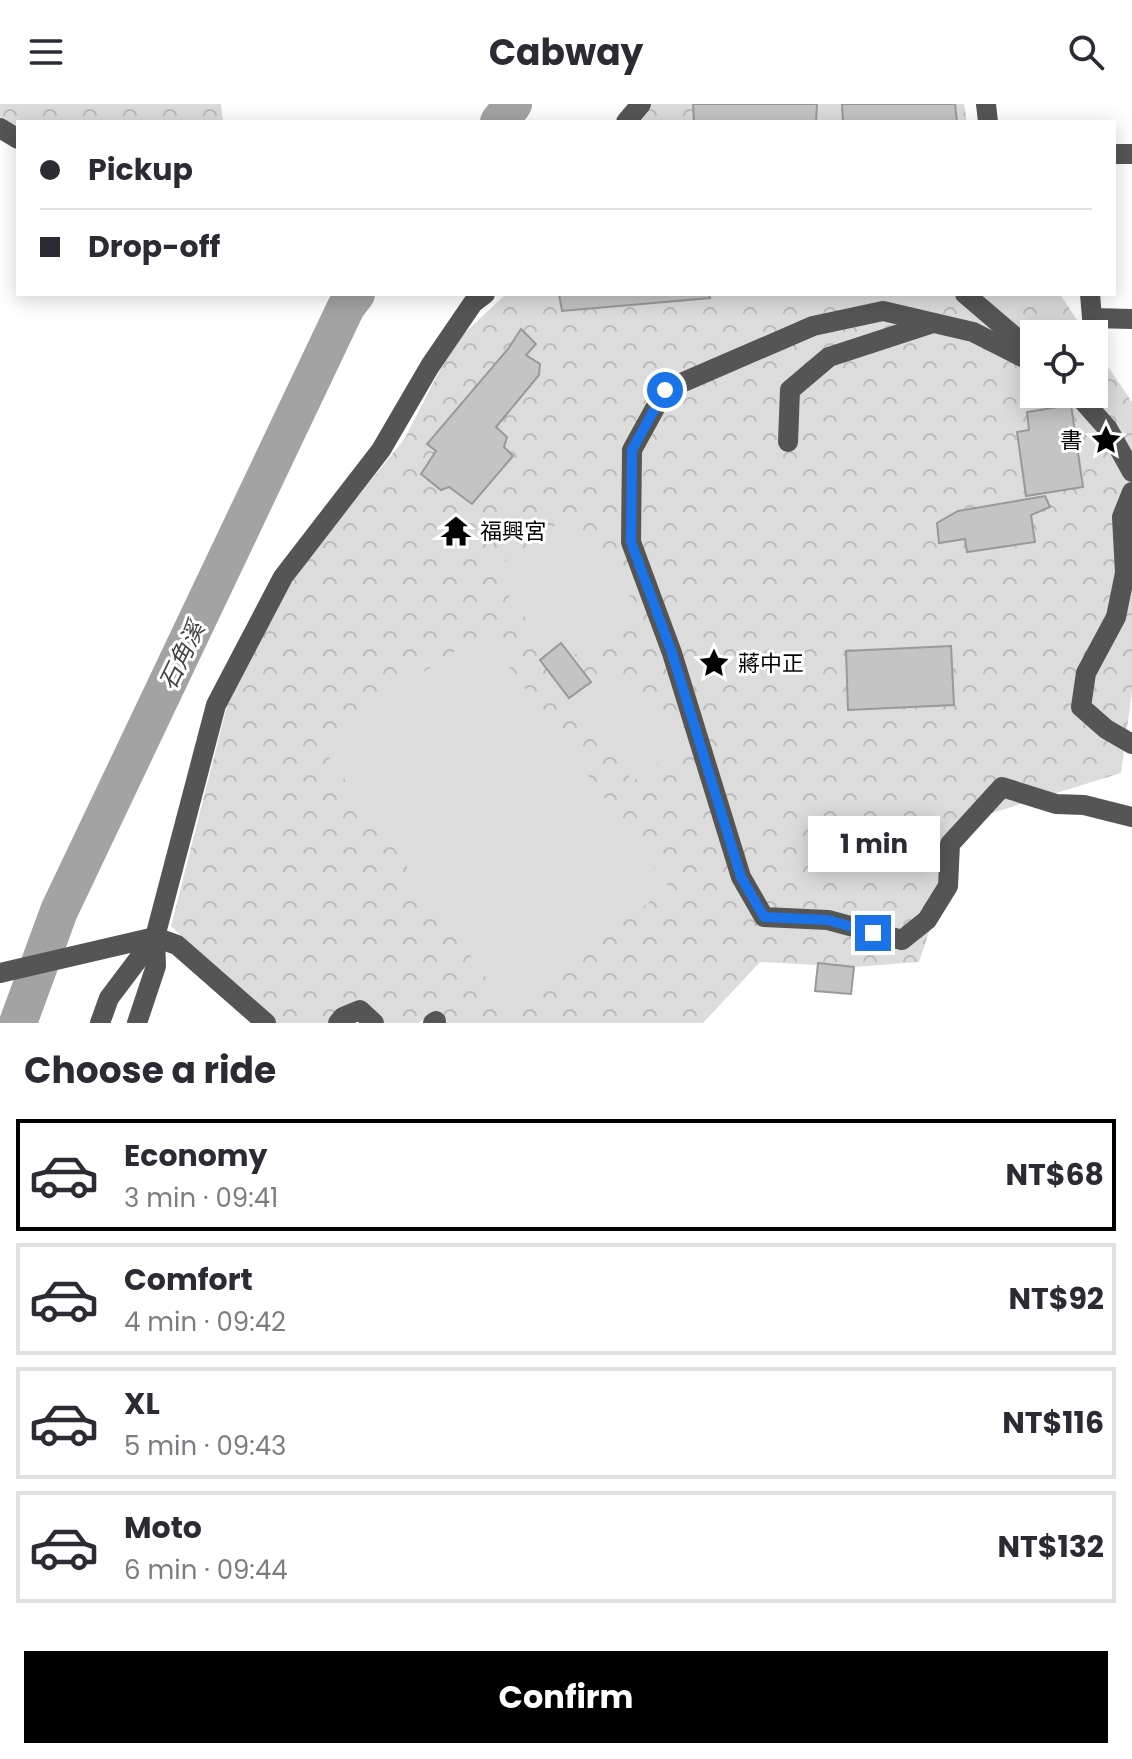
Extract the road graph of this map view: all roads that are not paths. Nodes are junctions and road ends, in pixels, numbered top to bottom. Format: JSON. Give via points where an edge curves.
{"nodes":[{"id":1,"x":641,"y":104,"type":"edge"},
{"id":2,"x":628,"y":120,"type":"edge"},
{"id":3,"x":482,"y":296,"type":"edge"},
{"id":4,"x":967,"y":296,"type":"edge"},
{"id":5,"x":1090,"y":296,"type":"edge"},
{"id":6,"x":1132,"y":319,"type":"edge"},
{"id":7,"x":934,"y":323,"type":"junction"},
{"id":8,"x":1020,"y":341,"type":"edge"},
{"id":9,"x":1020,"y":356,"type":"edge"},
{"id":10,"x":1089,"y":408,"type":"edge"},
{"id":11,"x":788,"y":442,"type":"dead end"},
{"id":12,"x":1132,"y":472,"type":"edge"},
{"id":13,"x":1132,"y":492,"type":"edge"},
{"id":14,"x":1132,"y":744,"type":"edge"},
{"id":15,"x":1132,"y":817,"type":"edge"},
{"id":16,"x":155,"y":937,"type":"junction"},
{"id":17,"x":0,"y":973,"type":"edge"},
{"id":18,"x":100,"y":1023,"type":"edge"},
{"id":19,"x":137,"y":1023,"type":"edge"},
{"id":20,"x":266,"y":1023,"type":"edge"},
{"id":21,"x":338,"y":1023,"type":"edge"},
{"id":22,"x":374,"y":1023,"type":"edge"}],
"edges":[{"from":1,"to":2,"type":"street"},
{"from":3,"to":16,"type":"street","via":[[430,366],[381,450],[283,577],[216,705]]},
{"from":4,"to":8,"type":"street"},
{"from":5,"to":6,"type":"street","via":[[1092,318]]},
{"from":7,"to":9,"type":"street","via":[[973,332]]},
{"from":7,"to":11,"type":"street","via":[[829,357],[790,390]]},
{"from":7,"to":15,"type":"street","via":[[883,311],[813,326],[665,390],[632,450],[631,542],[672,653],[741,877],[764,917],[828,920],[902,940],[927,920],[948,886],[950,844],[1002,787],[1056,804]]},
{"from":10,"to":12,"type":"street"},
{"from":13,"to":14,"type":"street","via":[[1122,517],[1125,573],[1116,617],[1086,673],[1081,707]]},
{"from":16,"to":17,"type":"street"},
{"from":16,"to":18,"type":"street","via":[[109,998]]},
{"from":16,"to":19,"type":"street","via":[[156,966]]},
{"from":16,"to":20,"type":"street","via":[[177,945]]},
{"from":21,"to":22,"type":"street","via":[[360,1010]]}]}
